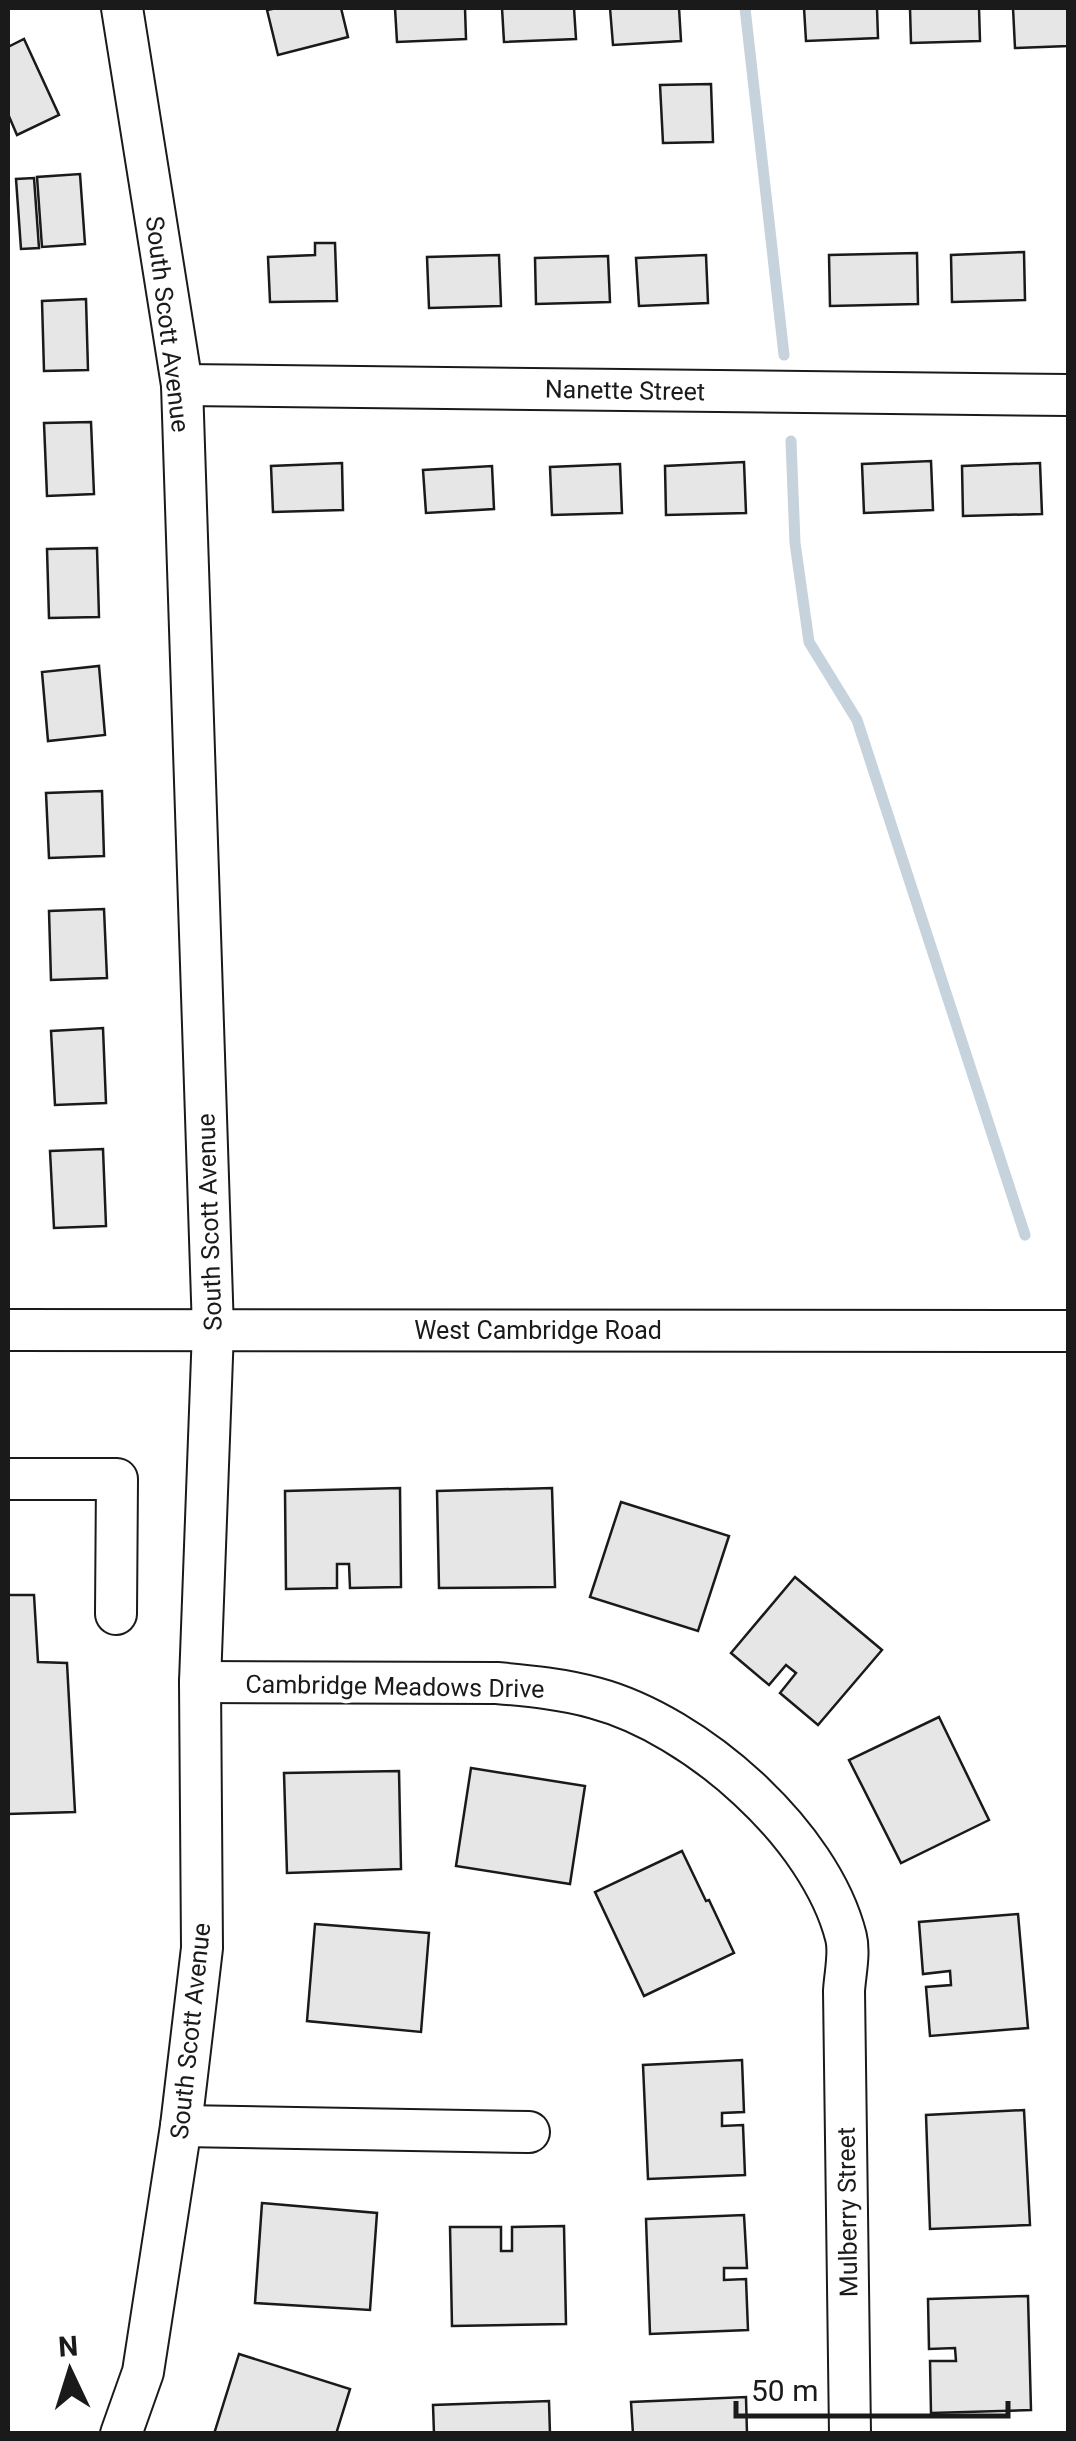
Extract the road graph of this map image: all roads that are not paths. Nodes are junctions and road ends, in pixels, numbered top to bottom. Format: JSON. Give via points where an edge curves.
{"nodes":[{"id":1,"x":122,"y":8,"type":"edge"},
{"id":2,"x":182,"y":385,"type":"junction"},
{"id":3,"x":1068,"y":395,"type":"edge"},
{"id":4,"x":8,"y":1330,"type":"edge"},
{"id":5,"x":213,"y":1330,"type":"junction"},
{"id":6,"x":1068,"y":1331,"type":"edge"},
{"id":7,"x":8,"y":1480,"type":"edge"},
{"id":8,"x":116,"y":1614,"type":"dead end"},
{"id":9,"x":200,"y":1682,"type":"junction"},
{"id":10,"x":844,"y":1990,"type":"joint"},
{"id":11,"x":181,"y":2126,"type":"junction"},
{"id":12,"x":529,"y":2132,"type":"dead end"},
{"id":13,"x":121,"y":2434,"type":"edge"},
{"id":14,"x":850,"y":2434,"type":"edge"}],
"edges":[{"from":1,"to":2,"type":"street","name":"South Scott Avenue"},
{"from":2,"to":3,"type":"street","name":"Nanette Street"},
{"from":2,"to":5,"type":"street","name":"South Scott Avenue"},
{"from":4,"to":5,"type":"street","name":"West Cambridge Road"},
{"from":5,"to":6,"type":"street","name":"West Cambridge Road"},
{"from":5,"to":9,"type":"street","name":"South Scott Avenue"},
{"from":7,"to":8,"type":"street","via":[[117,1478]]},
{"from":9,"to":10,"type":"street","name":"Cambridge Meadows Drive","via":[[497,1684],[596,1698],[644,1716],[726,1770],[801,1845],[848,1940]]},
{"from":9,"to":11,"type":"street","name":"South Scott Avenue","via":[[202,1948]]},
{"from":10,"to":14,"type":"street","name":"Mulberry Street"},
{"from":11,"to":12,"type":"street"},
{"from":11,"to":13,"type":"street","name":"South Scott Avenue","via":[[143,2372]]}]}
